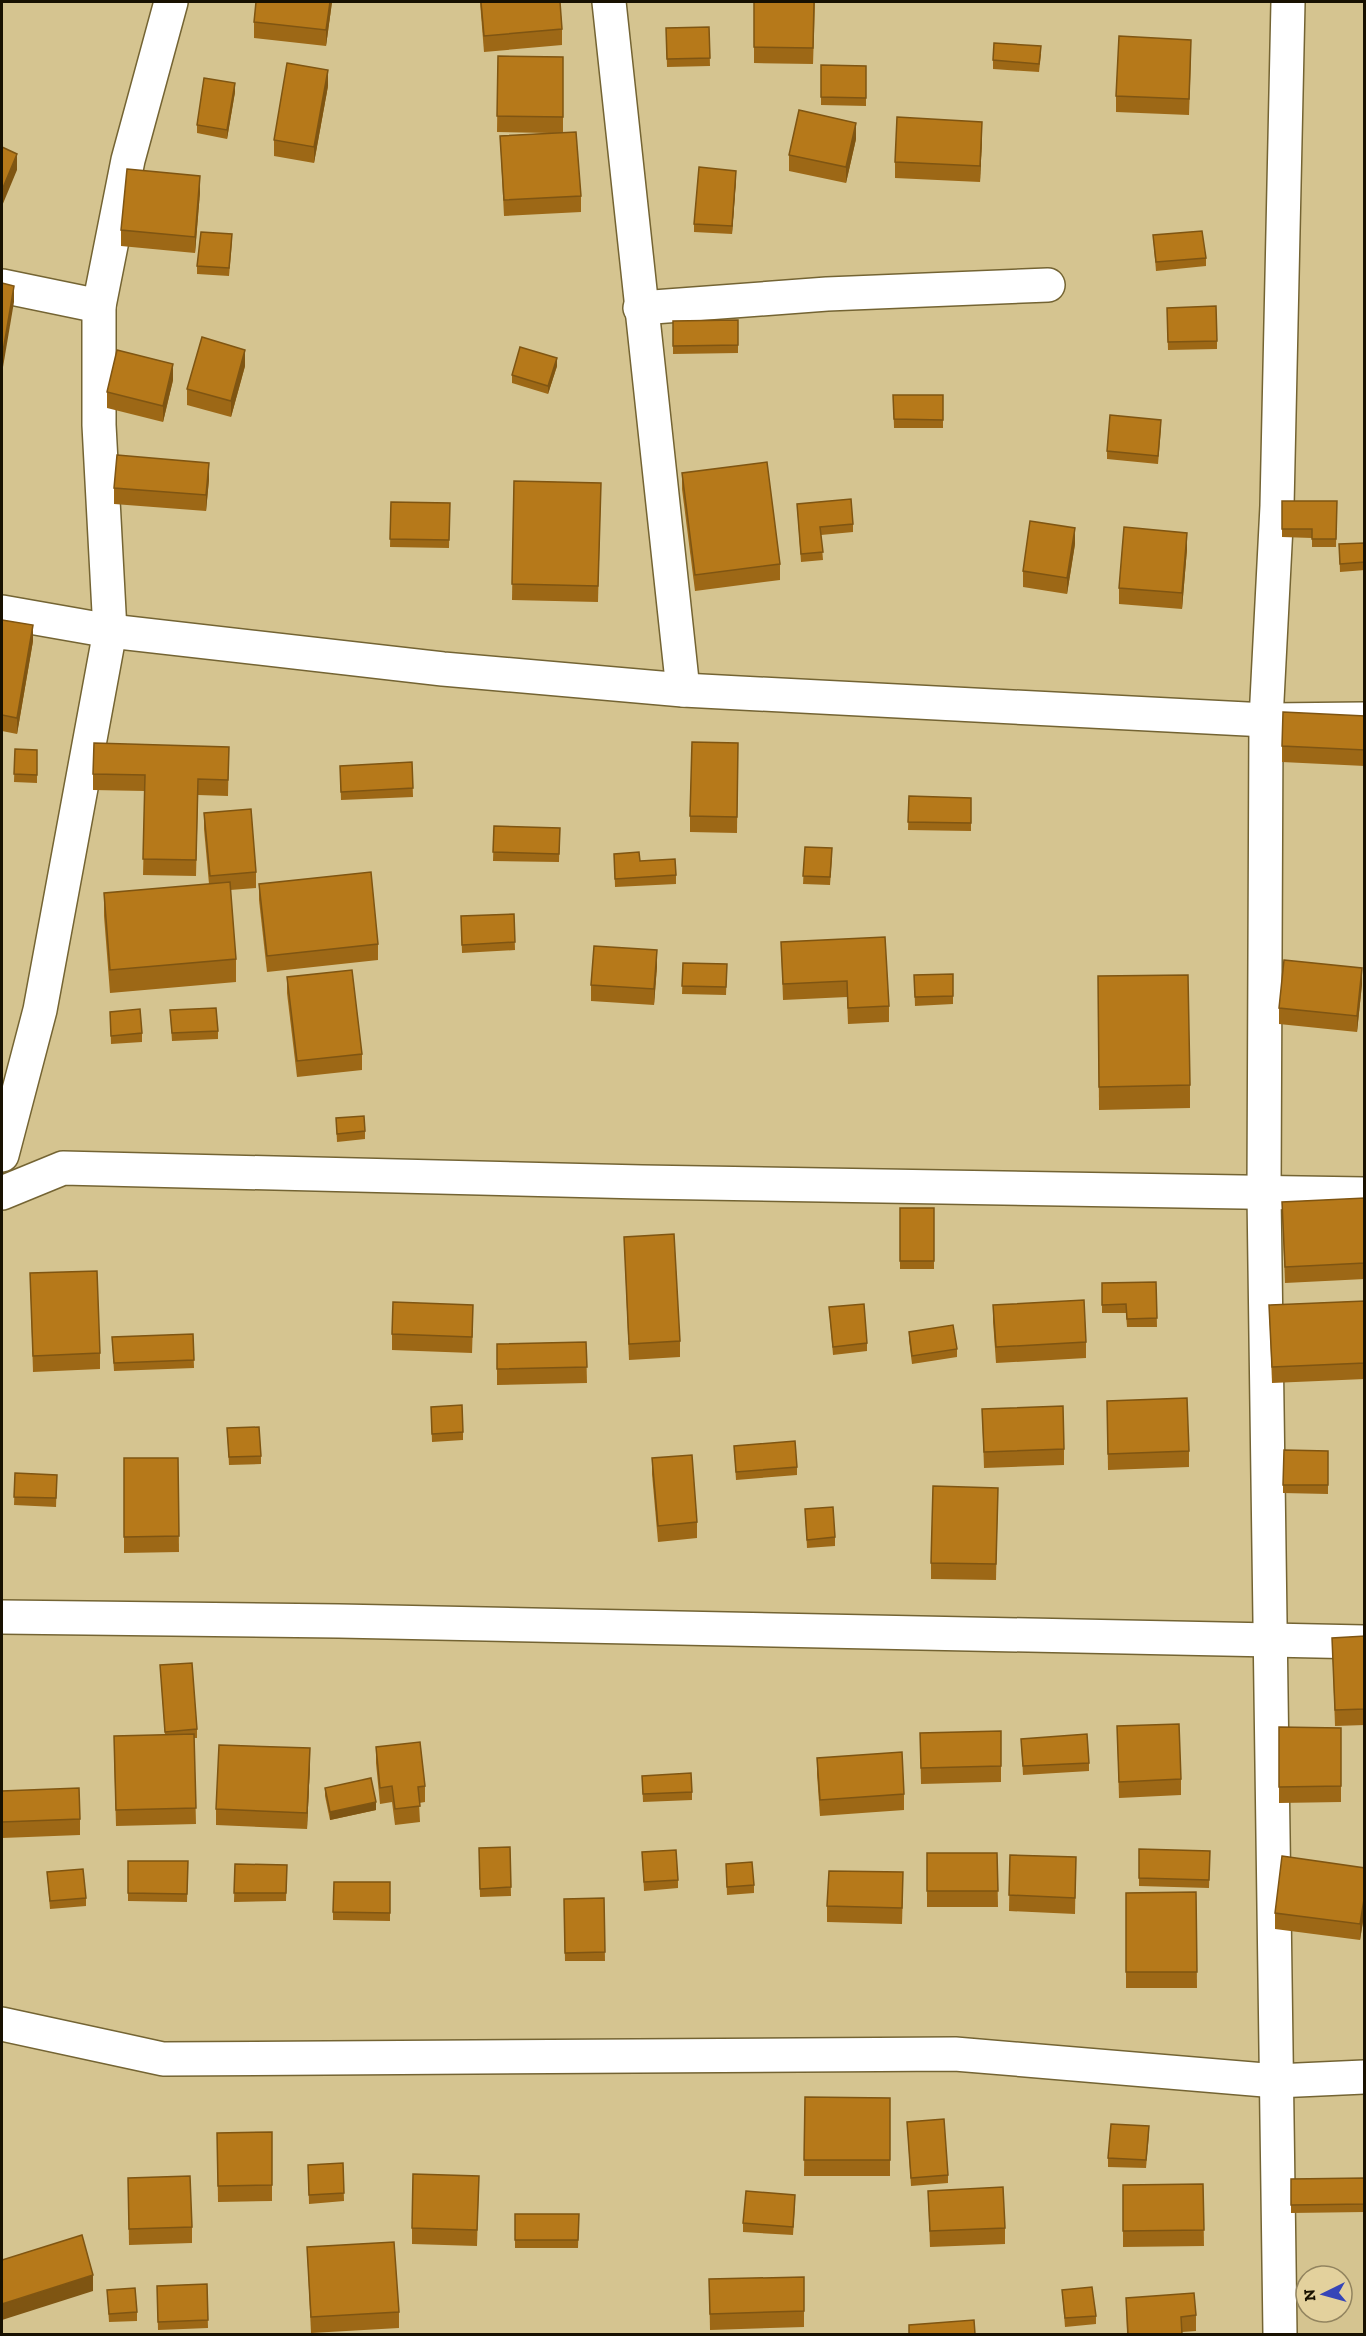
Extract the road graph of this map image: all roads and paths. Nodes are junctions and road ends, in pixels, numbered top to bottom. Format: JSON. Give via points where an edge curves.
{"nodes":[{"id":1,"x":171,"y":2,"type":"edge"},
{"id":2,"x":609,"y":2,"type":"edge"},
{"id":3,"x":1288,"y":2,"type":"edge"},
{"id":4,"x":1048,"y":285,"type":"dead end"},
{"id":5,"x":2,"y":286,"type":"edge"},
{"id":6,"x":99,"y":306,"type":"junction"},
{"id":7,"x":640,"y":308,"type":"junction"},
{"id":8,"x":2,"y":612,"type":"edge"},
{"id":9,"x":110,"y":631,"type":"junction"},
{"id":10,"x":683,"y":690,"type":"junction"},
{"id":11,"x":1365,"y":719,"type":"edge"},
{"id":12,"x":1266,"y":720,"type":"junction"},
{"id":13,"x":2,"y":1155,"type":"edge"},
{"id":14,"x":2,"y":1193,"type":"edge"},
{"id":15,"x":1264,"y":1194,"type":"junction"},
{"id":16,"x":1365,"y":1194,"type":"edge"},
{"id":17,"x":2,"y":1617,"type":"edge"},
{"id":18,"x":1269,"y":1642,"type":"junction"},
{"id":19,"x":1365,"y":1642,"type":"edge"},
{"id":20,"x":2,"y":2024,"type":"edge"},
{"id":21,"x":1365,"y":2078,"type":"edge"},
{"id":22,"x":1276,"y":2081,"type":"junction"},
{"id":23,"x":1280,"y":2334,"type":"edge"}],
"edges":[{"from":1,"to":6,"type":"street","via":[[128,160]]},
{"from":2,"to":7,"type":"street"},
{"from":3,"to":12,"type":"street","via":[[1277,506]]},
{"from":4,"to":7,"type":"street","via":[[827,294]]},
{"from":5,"to":6,"type":"street"},
{"from":6,"to":9,"type":"street","via":[[99,425]]},
{"from":7,"to":10,"type":"street"},
{"from":8,"to":9,"type":"street"},
{"from":9,"to":10,"type":"street"},
{"from":9,"to":13,"type":"street","via":[[40,1010]]},
{"from":10,"to":12,"type":"street"},
{"from":11,"to":12,"type":"street"},
{"from":12,"to":15,"type":"street"},
{"from":14,"to":15,"type":"street","via":[[63,1168]]},
{"from":15,"to":16,"type":"street"},
{"from":15,"to":18,"type":"street"},
{"from":17,"to":18,"type":"street"},
{"from":18,"to":19,"type":"street"},
{"from":18,"to":22,"type":"street"},
{"from":20,"to":22,"type":"street","via":[[163,2059],[956,2054]]},
{"from":21,"to":22,"type":"street"},
{"from":22,"to":23,"type":"street"}]}
